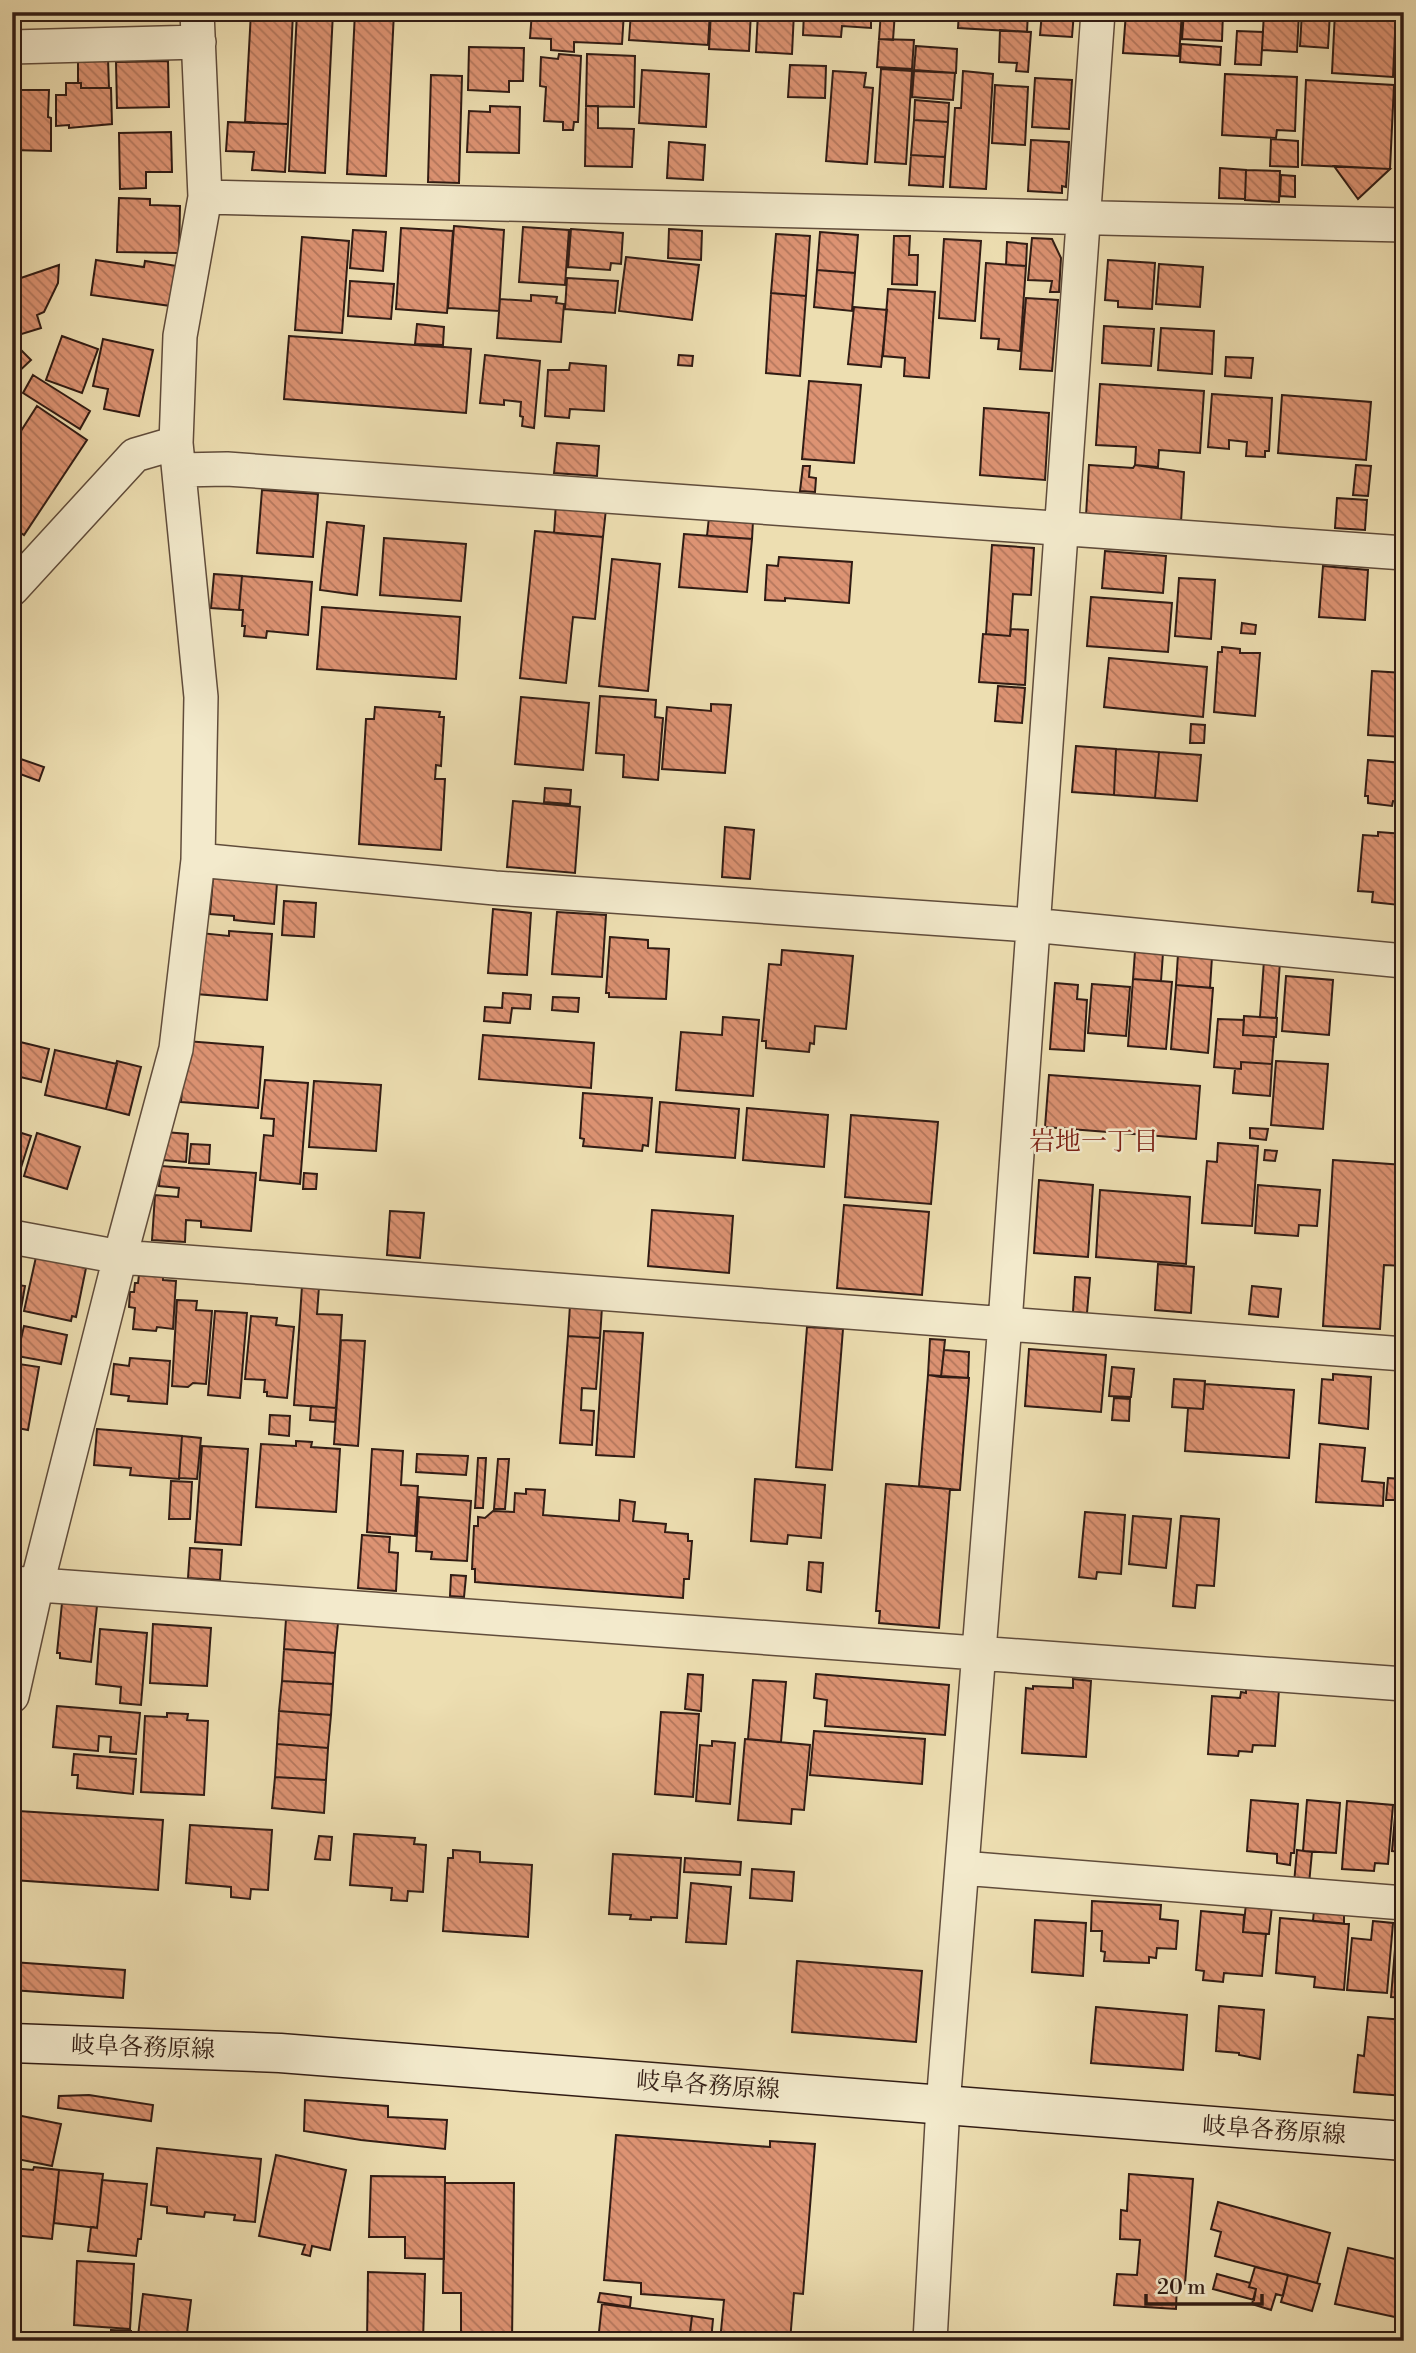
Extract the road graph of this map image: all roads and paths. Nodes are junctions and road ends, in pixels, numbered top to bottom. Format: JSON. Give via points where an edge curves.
{"nodes":[{"id":1,"x":1098,"y":12,"type":"edge"},
{"id":2,"x":198,"y":27,"type":"edge"},
{"id":3,"x":12,"y":47,"type":"edge"},
{"id":4,"x":205,"y":197,"type":"junction"},
{"id":5,"x":1084,"y":217,"type":"junction"},
{"id":6,"x":1404,"y":225,"type":"edge"},
{"id":7,"x":178,"y":456,"type":"junction"},
{"id":8,"x":1061,"y":530,"type":"junction"},
{"id":9,"x":1404,"y":553,"type":"edge"},
{"id":10,"x":12,"y":589,"type":"edge"},
{"id":11,"x":198,"y":860,"type":"junction"},
{"id":12,"x":1031,"y":925,"type":"junction"},
{"id":13,"x":1404,"y":961,"type":"edge"},
{"id":14,"x":12,"y":1237,"type":"edge"},
{"id":15,"x":120,"y":1257,"type":"junction"},
{"id":16,"x":1005,"y":1323,"type":"junction"},
{"id":17,"x":1404,"y":1354,"type":"edge"},
{"id":18,"x":25,"y":1583,"type":"edge"},
{"id":19,"x":979,"y":1653,"type":"junction"},
{"id":20,"x":1404,"y":1684,"type":"edge"},
{"id":21,"x":12,"y":1696,"type":"edge"},
{"id":22,"x":962,"y":1868,"type":"junction"},
{"id":23,"x":1404,"y":1903,"type":"edge"},
{"id":24,"x":12,"y":2043,"type":"edge"},
{"id":25,"x":943,"y":2105,"type":"junction"},
{"id":26,"x":1404,"y":2141,"type":"edge"},
{"id":27,"x":936,"y":2339,"type":"edge"}],
"edges":[{"from":1,"to":5,"type":"street"},
{"from":2,"to":3,"type":"street"},
{"from":2,"to":4,"type":"street"},
{"from":4,"to":5,"type":"street"},
{"from":4,"to":7,"type":"street","via":[[180,336]]},
{"from":5,"to":6,"type":"street"},
{"from":5,"to":8,"type":"street"},
{"from":7,"to":8,"type":"street","via":[[240,470]]},
{"from":7,"to":10,"type":"street","via":[[135,455]]},
{"from":7,"to":11,"type":"street","via":[[201,697]]},
{"from":8,"to":9,"type":"street"},
{"from":8,"to":12,"type":"street"},
{"from":11,"to":12,"type":"street","via":[[495,888]]},
{"from":11,"to":15,"type":"street","via":[[176,1049]]},
{"from":12,"to":13,"type":"street"},
{"from":12,"to":16,"type":"street"},
{"from":14,"to":15,"type":"street"},
{"from":15,"to":16,"type":"street"},
{"from":15,"to":18,"type":"street"},
{"from":16,"to":17,"type":"street"},
{"from":16,"to":19,"type":"street"},
{"from":18,"to":19,"type":"street"},
{"from":18,"to":21,"type":"street"},
{"from":19,"to":20,"type":"street"},
{"from":19,"to":22,"type":"street"},
{"from":22,"to":23,"type":"street"},
{"from":22,"to":25,"type":"street"},
{"from":24,"to":25,"type":"main road","name":"岐阜各務原線","via":[[280,2053]]},
{"from":25,"to":26,"type":"main road","name":"岐阜各務原線"},
{"from":25,"to":27,"type":"street"}]}
